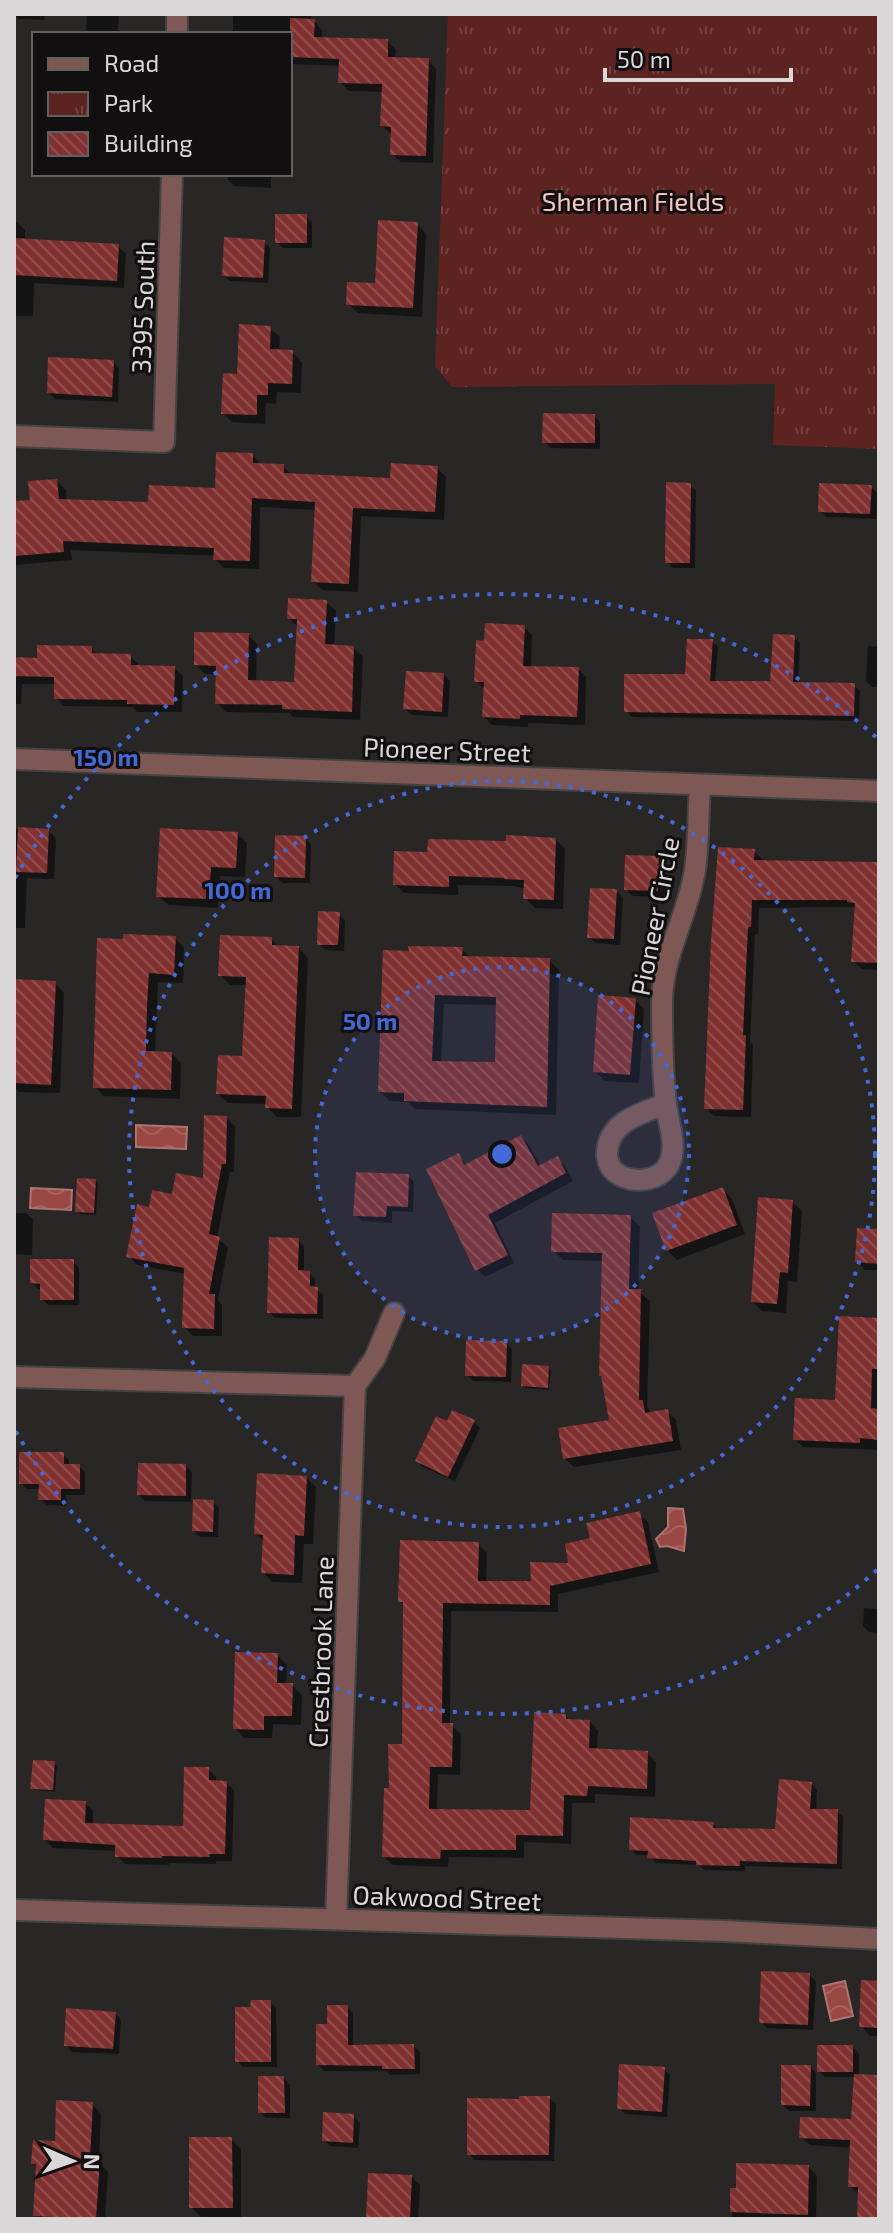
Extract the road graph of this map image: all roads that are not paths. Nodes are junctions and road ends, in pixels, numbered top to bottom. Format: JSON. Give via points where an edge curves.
{"nodes":[{"id":1,"x":172,"y":176,"type":"edge"},
{"id":2,"x":14,"y":436,"type":"edge"},
{"id":3,"x":14,"y":759,"type":"edge"},
{"id":4,"x":700,"y":785,"type":"junction"},
{"id":5,"x":879,"y":791,"type":"edge"},
{"id":6,"x":666,"y":1104,"type":"dead end"},
{"id":7,"x":394,"y":1313,"type":"dead end"},
{"id":8,"x":14,"y":1377,"type":"edge"},
{"id":9,"x":355,"y":1386,"type":"junction"},
{"id":10,"x":14,"y":1910,"type":"edge"},
{"id":11,"x":336,"y":1919,"type":"junction"},
{"id":12,"x":879,"y":1939,"type":"edge"}],
"edges":[{"from":1,"to":2,"type":"street","name":"3395 South","via":[[164,442]]},
{"from":3,"to":4,"type":"street","name":"Pioneer Street"},
{"from":4,"to":5,"type":"street","name":"Pioneer Street"},
{"from":4,"to":6,"type":"street","name":"Pioneer Circle","via":[[695,871],[664,974]]},
{"from":7,"to":9,"type":"street","via":[[375,1358]]},
{"from":8,"to":9,"type":"street"},
{"from":9,"to":11,"type":"street","name":"Crestbrook Lane"},
{"from":10,"to":11,"type":"street","name":"Oakwood Street"},
{"from":11,"to":12,"type":"street","name":"Oakwood Street"}]}
